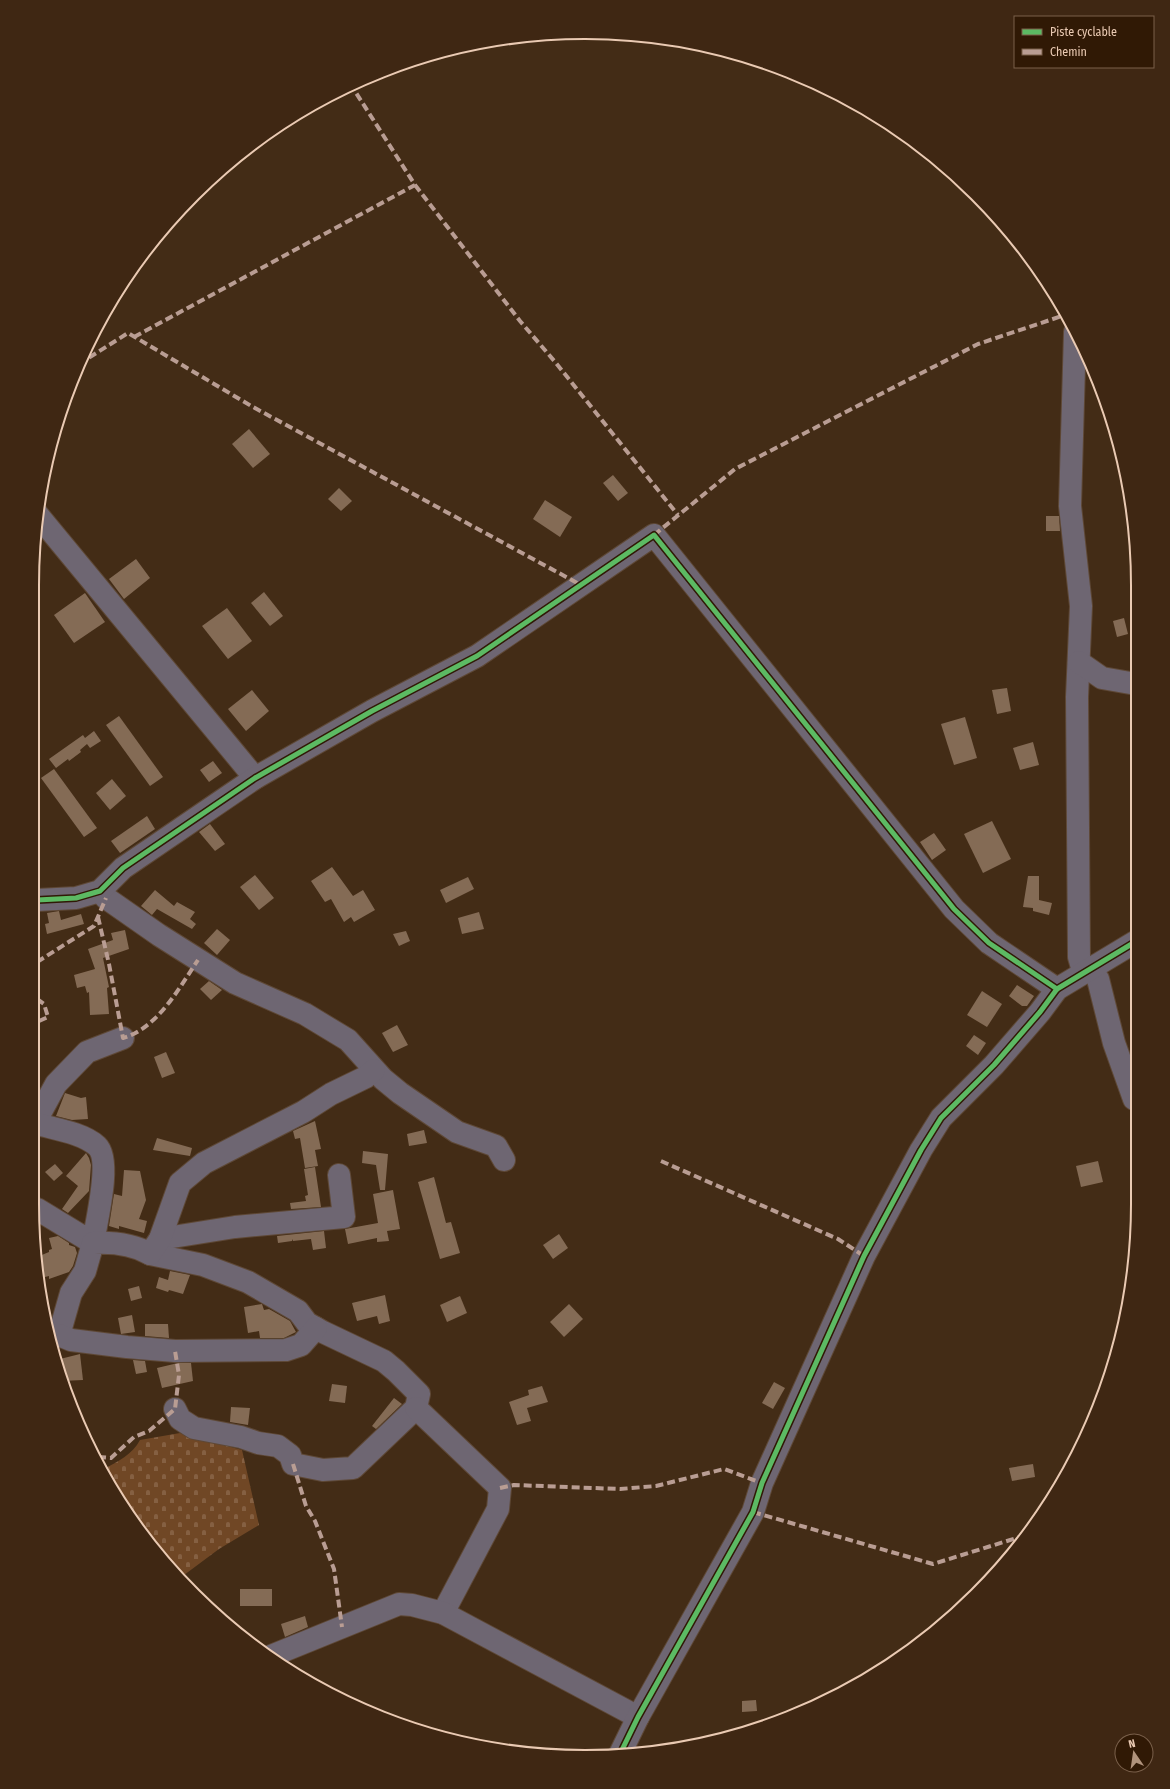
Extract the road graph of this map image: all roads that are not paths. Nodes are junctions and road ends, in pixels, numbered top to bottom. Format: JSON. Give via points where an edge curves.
{"nodes":[{"id":1,"x":1078,"y":350,"type":"edge"},
{"id":2,"x":43,"y":521,"type":"edge"},
{"id":3,"x":1079,"y":662,"type":"junction"},
{"id":4,"x":1131,"y":683,"type":"edge"},
{"id":5,"x":255,"y":778,"type":"junction"},
{"id":6,"x":100,"y":891,"type":"junction"},
{"id":7,"x":39,"y":900,"type":"edge"},
{"id":8,"x":1131,"y":944,"type":"edge"},
{"id":9,"x":1090,"y":969,"type":"junction"},
{"id":10,"x":1057,"y":989,"type":"junction"},
{"id":11,"x":123,"y":1038,"type":"dead end"},
{"id":12,"x":374,"y":1070,"type":"junction"},
{"id":13,"x":1131,"y":1091,"type":"edge"},
{"id":14,"x":39,"y":1116,"type":"edge"},
{"id":15,"x":39,"y":1125,"type":"edge"},
{"id":16,"x":504,"y":1160,"type":"dead end"},
{"id":17,"x":339,"y":1175,"type":"dead end"},
{"id":18,"x":39,"y":1210,"type":"edge"},
{"id":19,"x":93,"y":1242,"type":"junction"},
{"id":20,"x":155,"y":1246,"type":"junction"},
{"id":21,"x":316,"y":1328,"type":"junction"},
{"id":22,"x":55,"y":1335,"type":"edge"},
{"id":23,"x":416,"y":1408,"type":"junction"},
{"id":24,"x":175,"y":1409,"type":"dead end"},
{"id":25,"x":443,"y":1613,"type":"junction"},
{"id":26,"x":276,"y":1654,"type":"edge"},
{"id":27,"x":638,"y":1717,"type":"junction"},
{"id":28,"x":622,"y":1749,"type":"edge"}],
"edges":[{"from":1,"to":3,"type":"street","via":[[1070,506],[1081,606]]},
{"from":2,"to":5,"type":"street"},
{"from":3,"to":4,"type":"street","via":[[1102,678]]},
{"from":3,"to":9,"type":"street","via":[[1079,958],[1081,964]]},
{"from":5,"to":6,"type":"street","via":[[123,868]]},
{"from":5,"to":10,"type":"street","via":[[372,711],[477,656],[654,535],[954,909],[989,943]]},
{"from":6,"to":7,"type":"street","via":[[76,898]]},
{"from":6,"to":12,"type":"street","via":[[106,898],[159,935],[235,983],[306,1014],[348,1040]]},
{"from":8,"to":9,"type":"street"},
{"from":9,"to":10,"type":"street"},
{"from":9,"to":13,"type":"street","via":[[1098,979],[1114,1043]]},
{"from":10,"to":27,"type":"street","via":[[994,1065],[941,1118],[922,1150],[844,1297],[762,1483],[753,1512]]},
{"from":11,"to":14,"type":"street","via":[[87,1052],[56,1084]]},
{"from":12,"to":16,"type":"street","via":[[400,1093],[457,1132],[496,1146]]},
{"from":12,"to":20,"type":"street","via":[[303,1112],[204,1163],[180,1183]]},
{"from":15,"to":19,"type":"street","via":[[82,1137],[101,1151],[104,1174]]},
{"from":17,"to":20,"type":"street","via":[[344,1217],[235,1227]]},
{"from":18,"to":19,"type":"street"},
{"from":19,"to":20,"type":"street","via":[[138,1247]]},
{"from":19,"to":22,"type":"street","via":[[85,1270],[71,1293]]},
{"from":20,"to":21,"type":"street","via":[[248,1282],[298,1311],[307,1323]]},
{"from":21,"to":22,"type":"street","via":[[301,1345],[286,1350],[175,1351],[71,1340]]},
{"from":21,"to":23,"type":"street","via":[[384,1361],[419,1394]]},
{"from":23,"to":24,"type":"street","via":[[353,1468],[323,1470],[293,1464],[290,1455],[278,1446],[194,1428],[180,1418]]},
{"from":23,"to":25,"type":"street","via":[[500,1488],[498,1509]]},
{"from":25,"to":26,"type":"street","via":[[399,1604]]},
{"from":25,"to":27,"type":"street"},
{"from":27,"to":28,"type":"street"}]}
